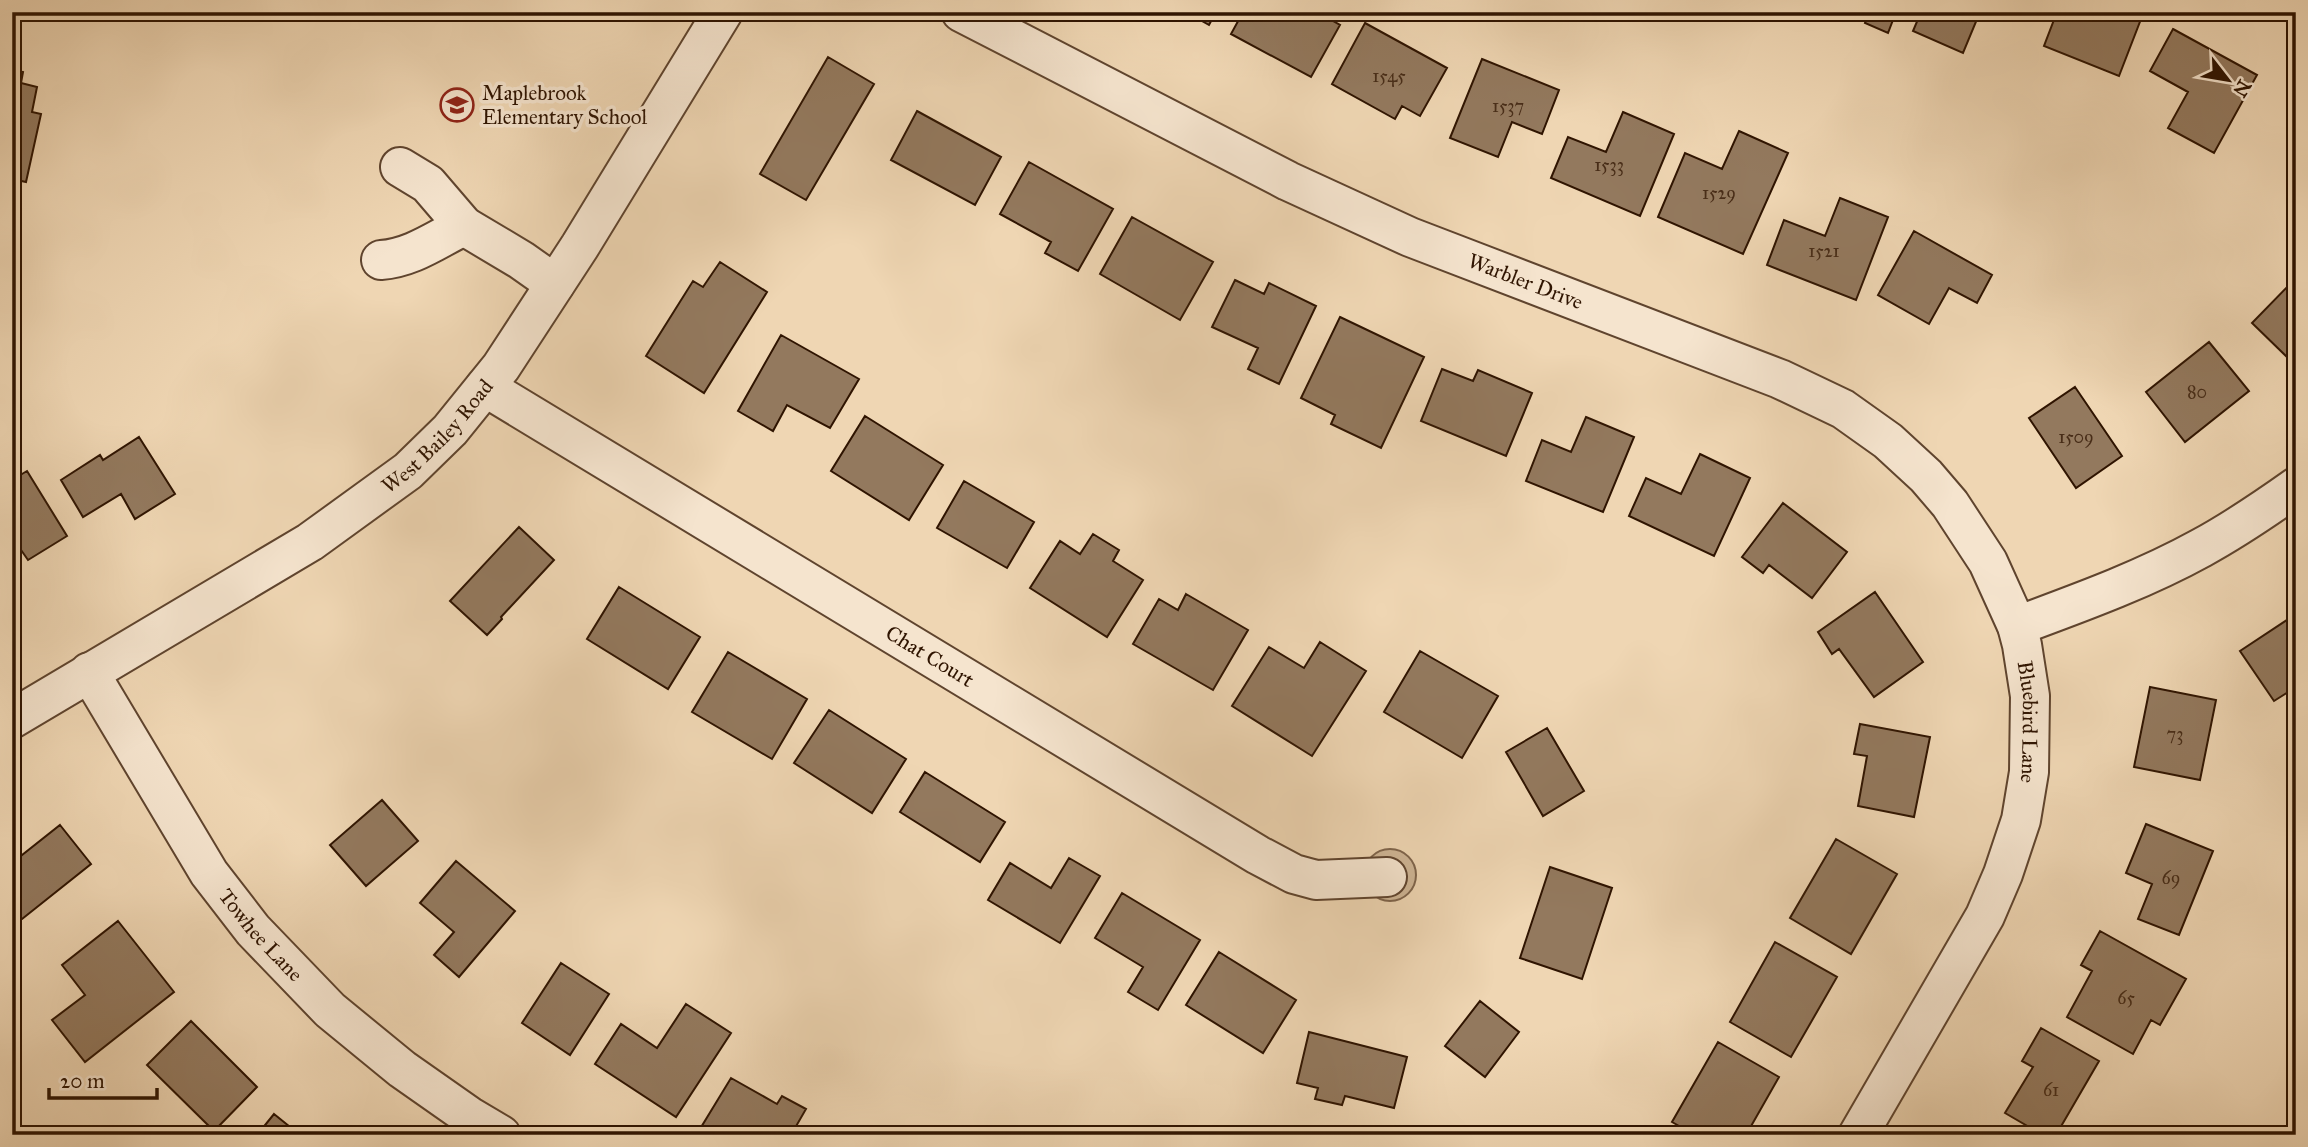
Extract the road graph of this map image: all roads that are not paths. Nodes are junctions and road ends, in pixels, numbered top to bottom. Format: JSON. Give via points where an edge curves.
{"nodes":[{"id":1,"x":723,"y":12,"type":"edge"},
{"id":2,"x":961,"y":12,"type":"edge"},
{"id":3,"x":400,"y":167,"type":"dead end"},
{"id":4,"x":464,"y":226,"type":"junction"},
{"id":5,"x":381,"y":260,"type":"dead end"},
{"id":6,"x":555,"y":284,"type":"junction"},
{"id":7,"x":485,"y":387,"type":"junction"},
{"id":8,"x":2296,"y":486,"type":"edge"},
{"id":9,"x":2017,"y":626,"type":"junction"},
{"id":10,"x":89,"y":672,"type":"junction"},
{"id":11,"x":12,"y":719,"type":"edge"},
{"id":12,"x":1387,"y":877,"type":"dead end"},
{"id":13,"x":500,"y":1135,"type":"edge"},
{"id":14,"x":1858,"y":1135,"type":"edge"}],
"edges":[{"from":1,"to":6,"type":"street","name":"West Bailey Road"},
{"from":2,"to":9,"type":"street","name":"Warbler Drive","via":[[1288,181],[1410,237],[1780,379],[1843,409],[1888,441],[1950,504],[1988,562]]},
{"from":3,"to":4,"type":"street","via":[[428,184]]},
{"from":4,"to":5,"type":"street","via":[[410,254]]},
{"from":4,"to":6,"type":"street"},
{"from":6,"to":7,"type":"street","name":"West Bailey Road"},
{"from":7,"to":10,"type":"street","name":"West Bailey Road","via":[[450,430],[369,501],[310,542]]},
{"from":7,"to":12,"type":"street","name":"Chat Court","via":[[1258,855],[1316,880]]},
{"from":8,"to":9,"type":"street","via":[[2199,549]]},
{"from":9,"to":14,"type":"street","name":"Bluebird Lane","via":[[2030,696],[2029,772],[2021,820],[1984,916]]},
{"from":10,"to":11,"type":"street","name":"West Bailey Road"},
{"from":10,"to":13,"type":"street","name":"Towhee Lane","via":[[209,873],[253,930],[330,1010],[401,1069]]}]}
